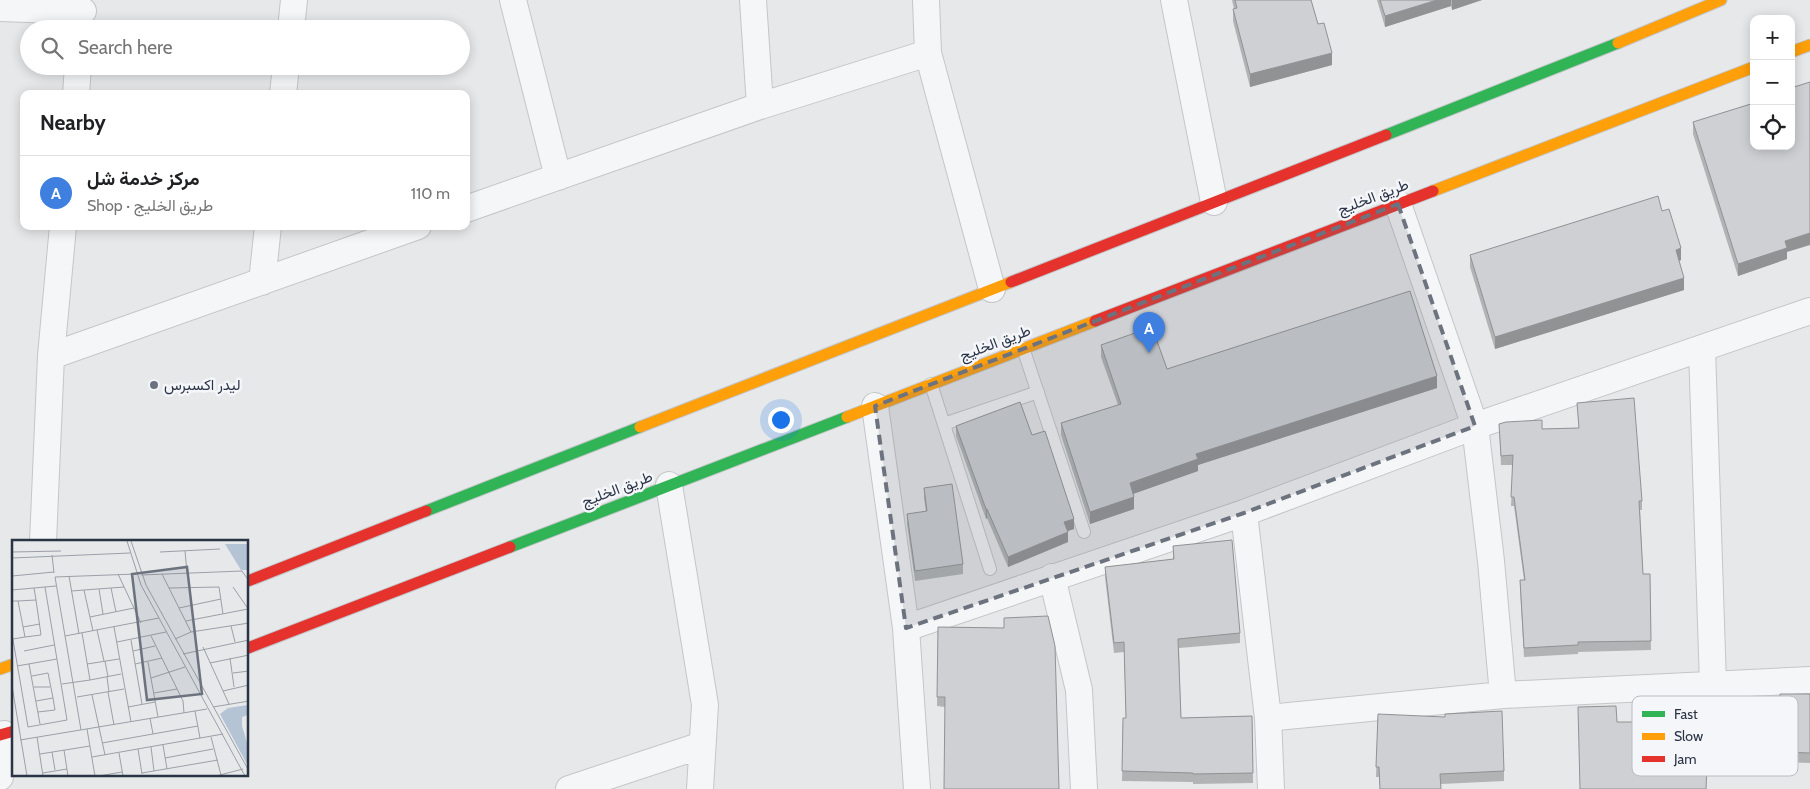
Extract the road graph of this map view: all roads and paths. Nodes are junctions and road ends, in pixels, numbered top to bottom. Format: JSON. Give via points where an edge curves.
{"nodes":[{"id":1,"x":294,"y":0,"type":"edge"},
{"id":2,"x":513,"y":0,"type":"edge"},
{"id":3,"x":753,"y":0,"type":"edge"},
{"id":4,"x":926,"y":0,"type":"edge"},
{"id":5,"x":1174,"y":0,"type":"edge"},
{"id":6,"x":1721,"y":0,"type":"edge"},
{"id":7,"x":0,"y":8,"type":"edge"},
{"id":8,"x":83,"y":13,"type":"edge"},
{"id":9,"x":291,"y":20,"type":"edge"},
{"id":10,"x":1810,"y":45,"type":"edge"},
{"id":11,"x":1795,"y":51,"type":"edge"},
{"id":12,"x":928,"y":53,"type":"junction"},
{"id":13,"x":1750,"y":69,"type":"edge"},
{"id":14,"x":77,"y":75,"type":"edge"},
{"id":15,"x":285,"y":75,"type":"edge"},
{"id":16,"x":76,"y":90,"type":"edge"},
{"id":17,"x":283,"y":90,"type":"edge"},
{"id":18,"x":760,"y":106,"type":"junction"},
{"id":19,"x":558,"y":177,"type":"junction"},
{"id":20,"x":1214,"y":202,"type":"junction"},
{"id":21,"x":1398,"y":204,"type":"junction"},
{"id":22,"x":470,"y":208,"type":"edge"},
{"id":23,"x":63,"y":230,"type":"edge"},
{"id":24,"x":268,"y":230,"type":"edge"},
{"id":25,"x":407,"y":230,"type":"edge"},
{"id":26,"x":262,"y":282,"type":"junction"},
{"id":27,"x":992,"y":289,"type":"junction"},
{"id":28,"x":1810,"y":311,"type":"edge"},
{"id":29,"x":1023,"y":348,"type":"junction"},
{"id":30,"x":1702,"y":349,"type":"junction"},
{"id":31,"x":51,"y":356,"type":"junction"},
{"id":32,"x":931,"y":384,"type":"junction"},
{"id":33,"x":1038,"y":392,"type":"junction"},
{"id":34,"x":875,"y":406,"type":"junction"},
{"id":35,"x":944,"y":424,"type":"junction"},
{"id":36,"x":1475,"y":426,"type":"junction"},
{"id":37,"x":669,"y":485,"type":"junction"},
{"id":38,"x":1244,"y":513,"type":"junction"},
{"id":39,"x":1084,"y":532,"type":"dead end"},
{"id":40,"x":43,"y":540,"type":"edge"},
{"id":41,"x":990,"y":569,"type":"dead end"},
{"id":42,"x":1052,"y":577,"type":"junction"},
{"id":43,"x":249,"y":581,"type":"edge"},
{"id":44,"x":906,"y":628,"type":"junction"},
{"id":45,"x":249,"y":648,"type":"edge"},
{"id":46,"x":12,"y":665,"type":"edge"},
{"id":47,"x":0,"y":669,"type":"edge"},
{"id":48,"x":1810,"y":680,"type":"edge"},
{"id":49,"x":1712,"y":684,"type":"junction"},
{"id":50,"x":1503,"y":695,"type":"junction"},
{"id":51,"x":1268,"y":718,"type":"junction"},
{"id":52,"x":6,"y":733,"type":"edge"},
{"id":53,"x":702,"y":746,"type":"junction"},
{"id":54,"x":0,"y":777,"type":"edge"},
{"id":55,"x":570,"y":789,"type":"edge"},
{"id":56,"x":700,"y":789,"type":"edge"},
{"id":57,"x":917,"y":789,"type":"edge"},
{"id":58,"x":1084,"y":789,"type":"edge"},
{"id":59,"x":1271,"y":789,"type":"edge"}],
"edges":[{"from":1,"to":9,"type":"street"},
{"from":2,"to":19,"type":"street"},
{"from":3,"to":18,"type":"street"},
{"from":4,"to":12,"type":"street"},
{"from":5,"to":20,"type":"street"},
{"from":6,"to":20,"type":"main road"},
{"from":7,"to":8,"type":"street"},
{"from":10,"to":11,"type":"main road"},
{"from":12,"to":18,"type":"street"},
{"from":12,"to":27,"type":"street"},
{"from":13,"to":21,"type":"main road","name":"طريق الخليج"},
{"from":14,"to":16,"type":"street"},
{"from":15,"to":17,"type":"street"},
{"from":18,"to":19,"type":"street"},
{"from":19,"to":22,"type":"street"},
{"from":20,"to":27,"type":"main road"},
{"from":21,"to":29,"type":"main road","name":"طريق الخليج"},
{"from":21,"to":36,"type":"street"},
{"from":23,"to":31,"type":"street"},
{"from":24,"to":26,"type":"street"},
{"from":25,"to":26,"type":"street"},
{"from":26,"to":31,"type":"street"},
{"from":27,"to":43,"type":"main road"},
{"from":28,"to":30,"type":"street"},
{"from":29,"to":32,"type":"main road","name":"طريق الخليج"},
{"from":29,"to":33,"type":"lane"},
{"from":30,"to":36,"type":"street"},
{"from":30,"to":49,"type":"street"},
{"from":31,"to":40,"type":"street"},
{"from":32,"to":34,"type":"main road","name":"طريق الخليج"},
{"from":32,"to":35,"type":"lane"},
{"from":33,"to":35,"type":"lane"},
{"from":33,"to":39,"type":"lane"},
{"from":34,"to":37,"type":"main road","name":"طريق الخليج"},
{"from":34,"to":44,"type":"street"},
{"from":35,"to":41,"type":"lane"},
{"from":36,"to":38,"type":"street"},
{"from":36,"to":50,"type":"street"},
{"from":37,"to":45,"type":"main road","name":"طريق الخليج"},
{"from":37,"to":53,"type":"street","via":[[705,705]]},
{"from":38,"to":42,"type":"street"},
{"from":38,"to":51,"type":"street"},
{"from":42,"to":44,"type":"street"},
{"from":42,"to":58,"type":"street","via":[[1080,690]]},
{"from":44,"to":57,"type":"street"},
{"from":46,"to":47,"type":"main road"},
{"from":48,"to":49,"type":"street"},
{"from":49,"to":50,"type":"street"},
{"from":50,"to":51,"type":"street"},
{"from":51,"to":59,"type":"street"},
{"from":52,"to":54,"type":"street"},
{"from":53,"to":55,"type":"street"},
{"from":53,"to":56,"type":"street"}]}
